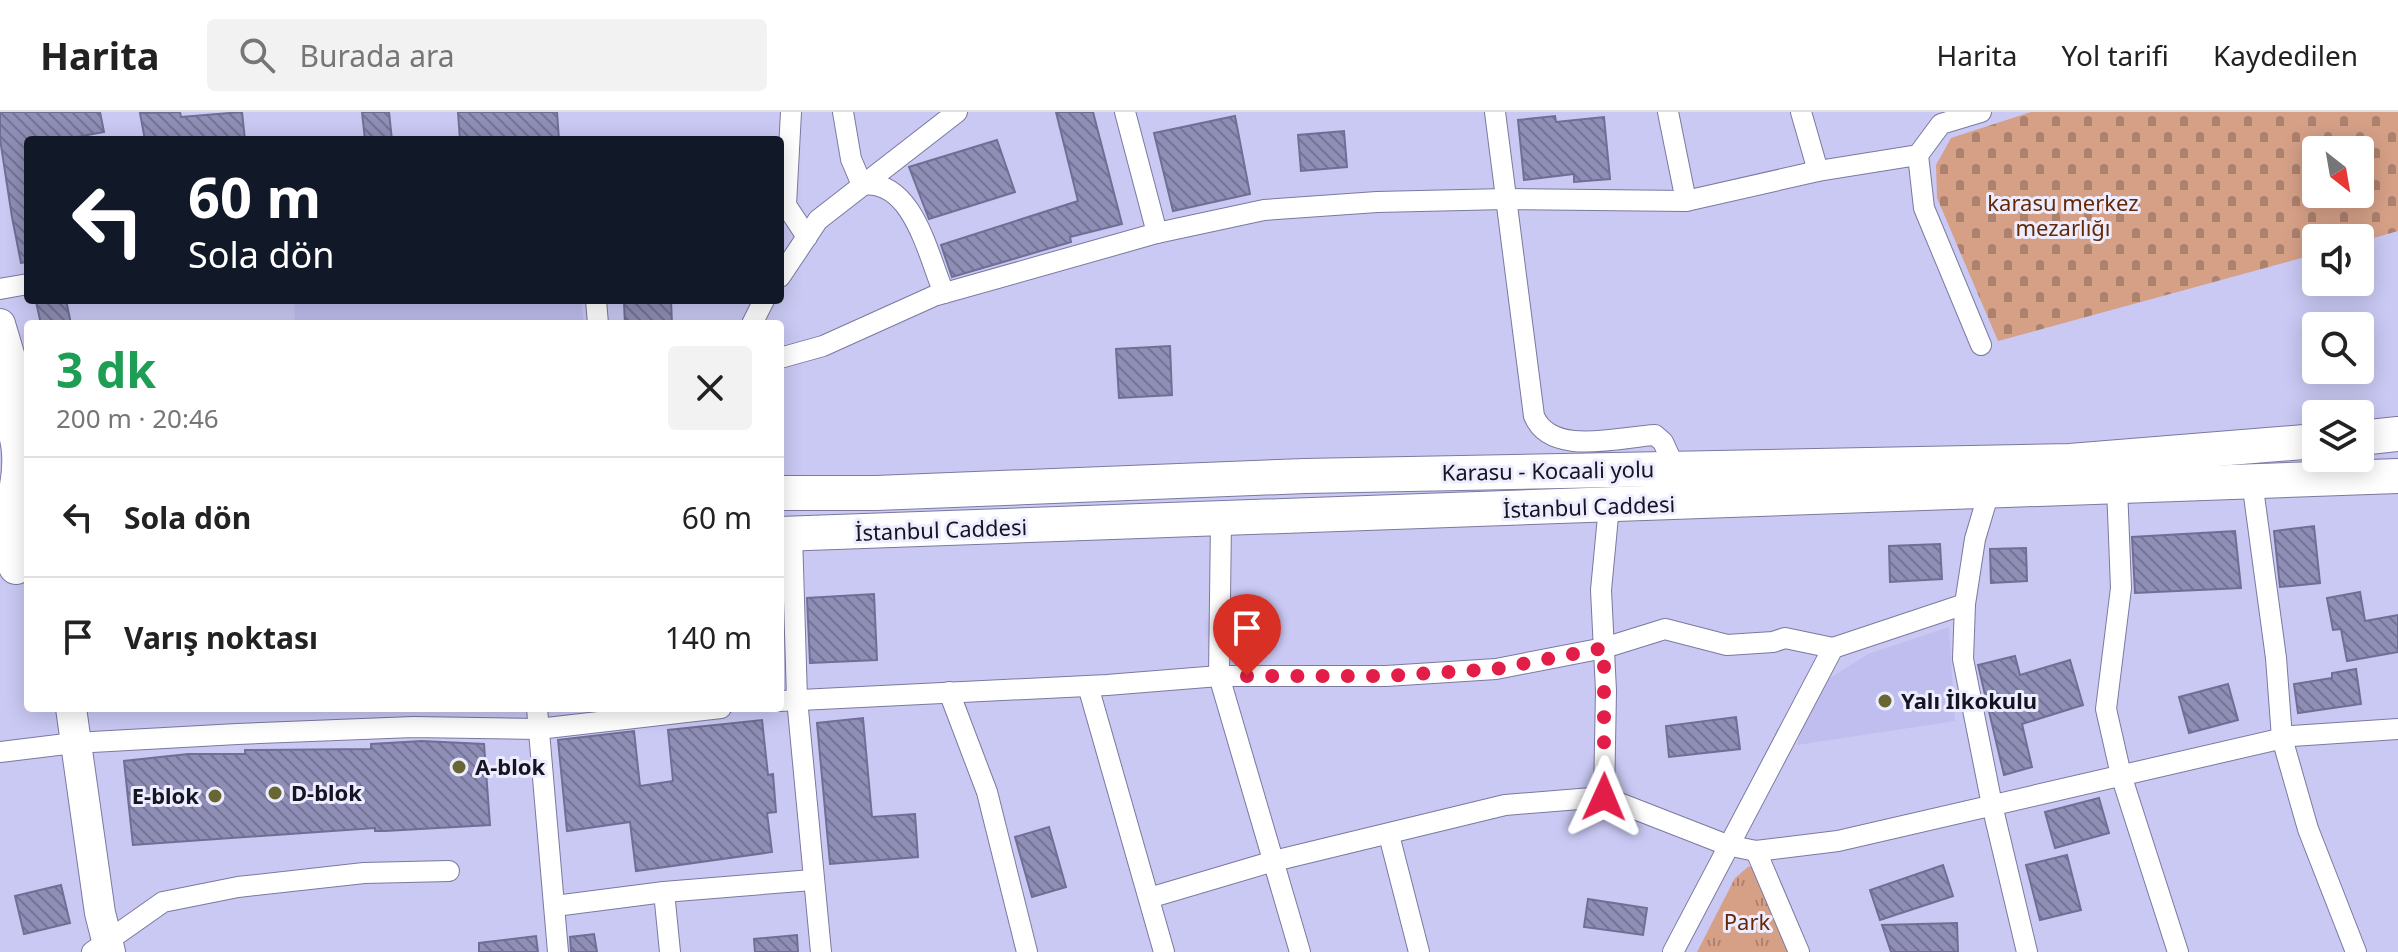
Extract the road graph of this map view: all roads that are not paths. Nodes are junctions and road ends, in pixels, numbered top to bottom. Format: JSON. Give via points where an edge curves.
{"nodes":[{"id":1,"x":791,"y":112,"type":"edge"},
{"id":2,"x":843,"y":112,"type":"edge"},
{"id":3,"x":957,"y":112,"type":"edge"},
{"id":4,"x":1125,"y":112,"type":"edge"},
{"id":5,"x":1495,"y":112,"type":"edge"},
{"id":6,"x":1668,"y":112,"type":"edge"},
{"id":7,"x":1801,"y":112,"type":"edge"},
{"id":8,"x":1981,"y":112,"type":"edge"},
{"id":9,"x":1918,"y":155,"type":"junction"},
{"id":10,"x":1818,"y":171,"type":"junction"},
{"id":11,"x":862,"y":185,"type":"junction"},
{"id":12,"x":1506,"y":199,"type":"junction"},
{"id":13,"x":1686,"y":201,"type":"junction"},
{"id":14,"x":1157,"y":233,"type":"junction"},
{"id":15,"x":807,"y":237,"type":"junction"},
{"id":16,"x":784,"y":271,"type":"edge"},
{"id":17,"x":24,"y":285,"type":"edge"},
{"id":18,"x":0,"y":289,"type":"edge"},
{"id":19,"x":944,"y":293,"type":"junction"},
{"id":20,"x":0,"y":324,"type":"edge"},
{"id":21,"x":1981,"y":345,"type":"dead end"},
{"id":22,"x":784,"y":357,"type":"edge"},
{"id":23,"x":0,"y":386,"type":"edge"},
{"id":24,"x":24,"y":403,"type":"edge"},
{"id":25,"x":2398,"y":434,"type":"edge"},
{"id":26,"x":2374,"y":437,"type":"edge"},
{"id":27,"x":2302,"y":442,"type":"edge"},
{"id":28,"x":1675,"y":468,"type":"junction"},
{"id":29,"x":2398,"y":476,"type":"edge"},
{"id":30,"x":2252,"y":481,"type":"junction"},
{"id":31,"x":2117,"y":487,"type":"junction"},
{"id":32,"x":1989,"y":492,"type":"junction"},
{"id":33,"x":784,"y":493,"type":"edge"},
{"id":34,"x":13,"y":500,"type":"edge"},
{"id":35,"x":1609,"y":506,"type":"junction"},
{"id":36,"x":1221,"y":521,"type":"junction"},
{"id":37,"x":786,"y":534,"type":"edge"},
{"id":38,"x":18,"y":569,"type":"edge"},
{"id":39,"x":1965,"y":604,"type":"junction"},
{"id":40,"x":1604,"y":648,"type":"junction"},
{"id":41,"x":1833,"y":648,"type":"junction"},
{"id":42,"x":1219,"y":676,"type":"junction"},
{"id":43,"x":1088,"y":686,"type":"junction"},
{"id":44,"x":949,"y":692,"type":"junction"},
{"id":45,"x":788,"y":700,"type":"edge"},
{"id":46,"x":57,"y":712,"type":"edge"},
{"id":47,"x":71,"y":712,"type":"edge"},
{"id":48,"x":537,"y":712,"type":"edge"},
{"id":49,"x":686,"y":712,"type":"edge"},
{"id":50,"x":538,"y":729,"type":"junction"},
{"id":51,"x":2398,"y":729,"type":"edge"},
{"id":52,"x":2282,"y":738,"type":"junction"},
{"id":53,"x":68,"y":744,"type":"junction"},
{"id":54,"x":0,"y":752,"type":"edge"},
{"id":55,"x":2121,"y":775,"type":"junction"},
{"id":56,"x":1604,"y":797,"type":"junction"},
{"id":57,"x":1992,"y":805,"type":"junction"},
{"id":58,"x":1389,"y":835,"type":"junction"},
{"id":59,"x":1727,"y":845,"type":"junction"},
{"id":60,"x":1756,"y":851,"type":"junction"},
{"id":61,"x":1274,"y":861,"type":"junction"},
{"id":62,"x":449,"y":871,"type":"dead end"},
{"id":63,"x":812,"y":880,"type":"junction"},
{"id":64,"x":664,"y":892,"type":"junction"},
{"id":65,"x":1149,"y":898,"type":"junction"},
{"id":66,"x":555,"y":906,"type":"junction"},
{"id":67,"x":100,"y":949,"type":"edge"},
{"id":68,"x":558,"y":952,"type":"edge"},
{"id":69,"x":670,"y":952,"type":"edge"},
{"id":70,"x":821,"y":952,"type":"edge"},
{"id":71,"x":1027,"y":952,"type":"edge"},
{"id":72,"x":1164,"y":952,"type":"edge"},
{"id":73,"x":1300,"y":952,"type":"edge"},
{"id":74,"x":1419,"y":952,"type":"edge"},
{"id":75,"x":1673,"y":952,"type":"edge"},
{"id":76,"x":1799,"y":952,"type":"edge"},
{"id":77,"x":2027,"y":952,"type":"edge"},
{"id":78,"x":2178,"y":952,"type":"edge"},
{"id":79,"x":2356,"y":952,"type":"edge"}],
"edges":[{"from":1,"to":15,"type":"street","via":[[786,205]]},
{"from":2,"to":11,"type":"street","via":[[851,159]]},
{"from":3,"to":11,"type":"street"},
{"from":4,"to":14,"type":"street"},
{"from":5,"to":12,"type":"street"},
{"from":6,"to":13,"type":"street"},
{"from":7,"to":10,"type":"street"},
{"from":8,"to":9,"type":"street","via":[[1941,124]]},
{"from":9,"to":10,"type":"street"},
{"from":9,"to":21,"type":"street","via":[[1924,208]]},
{"from":10,"to":13,"type":"street"},
{"from":11,"to":15,"type":"street","via":[[818,220]]},
{"from":11,"to":19,"type":"street","via":[[892,189],[904,201]]},
{"from":12,"to":13,"type":"street"},
{"from":12,"to":14,"type":"street","via":[[1264,210]]},
{"from":12,"to":28,"type":"street","via":[[1540,429],[1553,438],[1579,441],[1655,435]]},
{"from":14,"to":19,"type":"street"},
{"from":15,"to":16,"type":"street"},
{"from":17,"to":18,"type":"street"},
{"from":19,"to":22,"type":"street","via":[[823,346]]},
{"from":20,"to":24,"type":"main road"},
{"from":23,"to":34,"type":"main road","via":[[17,442],[20,469]]},
{"from":25,"to":26,"type":"highway"},
{"from":27,"to":28,"type":"highway","name":"Karasu - Kocaali yolu","via":[[2070,461]]},
{"from":28,"to":33,"type":"highway","name":"Karasu - Kocaali yolu"},
{"from":29,"to":30,"type":"highway","name":"İstanbul Caddesi"},
{"from":30,"to":31,"type":"highway","name":"İstanbul Caddesi"},
{"from":30,"to":52,"type":"street"},
{"from":31,"to":32,"type":"highway","name":"İstanbul Caddesi"},
{"from":31,"to":55,"type":"street","via":[[2121,588],[2106,709]]},
{"from":32,"to":35,"type":"highway","name":"İstanbul Caddesi"},
{"from":32,"to":39,"type":"street"},
{"from":34,"to":38,"type":"highway"},
{"from":35,"to":36,"type":"highway","name":"İstanbul Caddesi"},
{"from":35,"to":40,"type":"street","via":[[1601,590]]},
{"from":36,"to":37,"type":"highway","name":"İstanbul Caddesi"},
{"from":36,"to":42,"type":"street"},
{"from":37,"to":45,"type":"street"},
{"from":39,"to":41,"type":"street"},
{"from":39,"to":57,"type":"street","via":[[1963,659]]},
{"from":40,"to":41,"type":"street","via":[[1665,629],[1727,645],[1785,638]]},
{"from":40,"to":42,"type":"street","via":[[1480,670]]},
{"from":40,"to":56,"type":"street"},
{"from":41,"to":59,"type":"street"},
{"from":42,"to":43,"type":"street"},
{"from":42,"to":61,"type":"street"},
{"from":43,"to":44,"type":"street"},
{"from":43,"to":65,"type":"street"},
{"from":44,"to":45,"type":"street"},
{"from":44,"to":71,"type":"street","via":[[987,792]]},
{"from":45,"to":63,"type":"street"},
{"from":46,"to":53,"type":"main road"},
{"from":47,"to":53,"type":"main road"},
{"from":48,"to":50,"type":"street"},
{"from":49,"to":50,"type":"street"},
{"from":50,"to":53,"type":"street","via":[[413,727]]},
{"from":50,"to":66,"type":"street"},
{"from":51,"to":52,"type":"street"},
{"from":52,"to":55,"type":"street"},
{"from":52,"to":79,"type":"street","via":[[2308,829]]},
{"from":53,"to":54,"type":"street"},
{"from":53,"to":67,"type":"main road"},
{"from":55,"to":57,"type":"street"},
{"from":55,"to":78,"type":"street"},
{"from":56,"to":58,"type":"street","via":[[1505,805]]},
{"from":56,"to":59,"type":"street"},
{"from":57,"to":60,"type":"street","via":[[1838,841]]},
{"from":57,"to":77,"type":"street"},
{"from":58,"to":61,"type":"street"},
{"from":58,"to":74,"type":"street"},
{"from":59,"to":60,"type":"street"},
{"from":59,"to":75,"type":"street"},
{"from":60,"to":76,"type":"street"},
{"from":61,"to":65,"type":"street"},
{"from":61,"to":73,"type":"street"},
{"from":62,"to":67,"type":"street","via":[[364,873],[238,887],[163,902]]},
{"from":63,"to":64,"type":"street"},
{"from":63,"to":70,"type":"street"},
{"from":64,"to":66,"type":"street"},
{"from":64,"to":69,"type":"street"},
{"from":65,"to":72,"type":"street"},
{"from":66,"to":68,"type":"street"}]}
